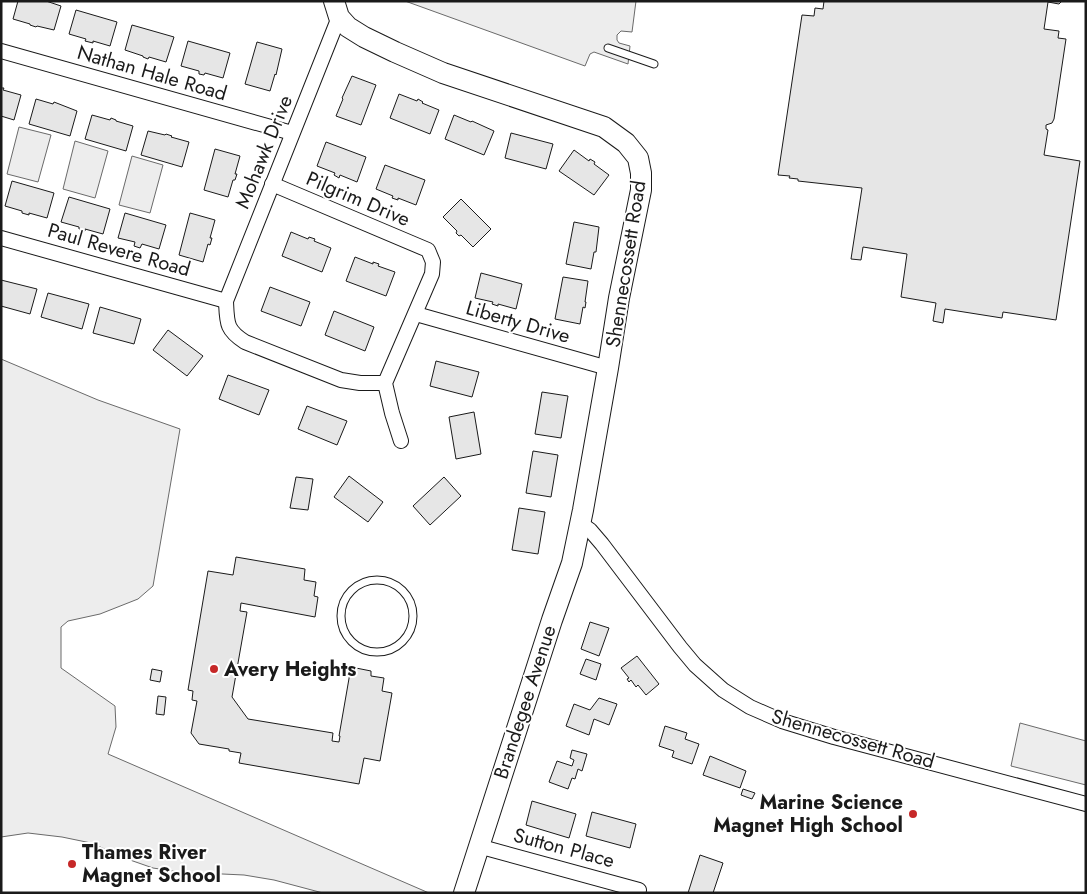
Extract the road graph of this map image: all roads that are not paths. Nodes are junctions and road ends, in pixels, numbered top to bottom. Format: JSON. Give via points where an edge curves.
{"nodes":[{"id":1,"x":336,"y":9,"type":"edge"},
{"id":2,"x":608,"y":48,"type":"dead end"},
{"id":3,"x":1,"y":51,"type":"edge"},
{"id":4,"x":654,"y":64,"type":"dead end"},
{"id":5,"x":292,"y":133,"type":"junction"},
{"id":6,"x":272,"y":184,"type":"junction"},
{"id":7,"x":1,"y":238,"type":"edge"},
{"id":8,"x":226,"y":302,"type":"junction"},
{"id":9,"x":416,"y":314,"type":"junction"},
{"id":10,"x":608,"y":368,"type":"junction"},
{"id":11,"x":385,"y":383,"type":"junction"},
{"id":12,"x":401,"y":441,"type":"dead end"},
{"id":13,"x":581,"y":517,"type":"junction"},
{"id":14,"x":354,"y":644,"type":"joint"},
{"id":15,"x":1086,"y":804,"type":"edge"},
{"id":16,"x":478,"y":846,"type":"junction"},
{"id":17,"x":639,"y":890,"type":"dead end"},
{"id":18,"x":464,"y":893,"type":"edge"}],
"edges":[{"from":1,"to":5,"type":"street","name":"Mohawk Drive"},
{"from":1,"to":10,"type":"street","name":"Shennecossett Road","via":[[348,27],[395,52],[443,73],[594,123],[613,132],[631,148],[640,166],[641,190]]},
{"from":2,"to":4,"type":"lane"},
{"from":3,"to":5,"type":"street","name":"Nathan Hale Road"},
{"from":5,"to":6,"type":"street","name":"Mohawk Drive"},
{"from":6,"to":8,"type":"street","name":"Mohawk Drive"},
{"from":6,"to":9,"type":"street","name":"Pilgrim Drive","via":[[428,250],[433,262],[432,274]]},
{"from":7,"to":8,"type":"street","name":"Paul Revere Road"},
{"from":8,"to":11,"type":"street","via":[[228,326],[245,342],[341,380]]},
{"from":9,"to":10,"type":"street","name":"Liberty Drive"},
{"from":9,"to":11,"type":"street"},
{"from":10,"to":13,"type":"street","name":"Shennecossett Road"},
{"from":11,"to":12,"type":"street"},
{"from":13,"to":15,"type":"street","name":"Shennecossett Road","via":[[696,665],[723,690],[750,707],[826,734]]},
{"from":13,"to":16,"type":"street","name":"Brandegee Avenue","via":[[572,563]]},
{"from":14,"to":14,"type":"lane","via":[[364,650],[387,651],[406,637],[412,626],[413,614],[404,591],[394,583],[370,580],[349,592],[340,613],[341,625]]},
{"from":16,"to":17,"type":"street","name":"Sutton Place"},
{"from":16,"to":18,"type":"street","name":"Brandegee Avenue"}]}
